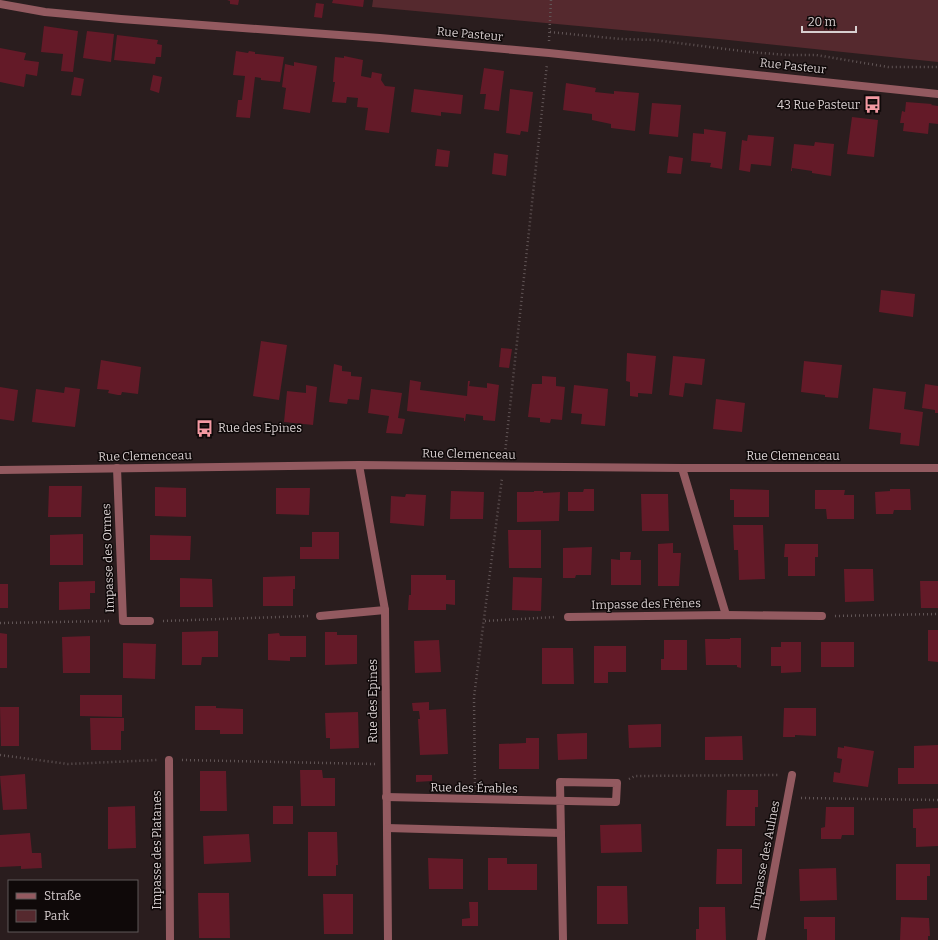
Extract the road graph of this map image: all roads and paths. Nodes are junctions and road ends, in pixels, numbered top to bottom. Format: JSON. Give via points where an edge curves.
{"nodes":[{"id":1,"x":551,"y":0,"type":"edge"},
{"id":2,"x":0,"y":4,"type":"edge"},
{"id":3,"x":550,"y":32,"type":"junction"},
{"id":4,"x":549,"y":53,"type":"junction"},
{"id":5,"x":938,"y":67,"type":"edge"},
{"id":6,"x":938,"y":94,"type":"edge"},
{"id":7,"x":359,"y":464,"type":"junction"},
{"id":8,"x":504,"y":466,"type":"junction"},
{"id":9,"x":117,"y":468,"type":"junction"},
{"id":10,"x":682,"y":468,"type":"junction"},
{"id":11,"x":938,"y":468,"type":"edge"},
{"id":12,"x":0,"y":470,"type":"edge"},
{"id":13,"x":385,"y":610,"type":"junction"},
{"id":14,"x":938,"y":614,"type":"edge"},
{"id":15,"x":726,"y":615,"type":"junction"},
{"id":16,"x":320,"y":616,"type":"joint"},
{"id":17,"x":822,"y":616,"type":"joint"},
{"id":18,"x":568,"y":617,"type":"joint"},
{"id":19,"x":123,"y":621,"type":"junction"},
{"id":20,"x":150,"y":621,"type":"joint"},
{"id":21,"x":485,"y":621,"type":"junction"},
{"id":22,"x":0,"y":623,"type":"edge"},
{"id":23,"x":0,"y":755,"type":"edge"},
{"id":24,"x":169,"y":760,"type":"junction"},
{"id":25,"x":386,"y":764,"type":"junction"},
{"id":26,"x":792,"y":774,"type":"joint"},
{"id":27,"x":617,"y":783,"type":"junction"},
{"id":28,"x":788,"y":797,"type":"junction"},
{"id":29,"x":386,"y":798,"type":"junction"},
{"id":30,"x":475,"y":800,"type":"junction"},
{"id":31,"x":938,"y":800,"type":"edge"},
{"id":32,"x":561,"y":802,"type":"junction"},
{"id":33,"x":387,"y":828,"type":"junction"},
{"id":34,"x":561,"y":833,"type":"junction"},
{"id":35,"x":170,"y":940,"type":"edge"},
{"id":36,"x":388,"y":940,"type":"edge"},
{"id":37,"x":563,"y":940,"type":"edge"},
{"id":38,"x":762,"y":940,"type":"edge"}],
"edges":[{"from":1,"to":3,"type":"path"},
{"from":2,"to":4,"type":"street","name":"Rue Pasteur","via":[[45,12],[106,18]]},
{"from":3,"to":4,"type":"path"},
{"from":3,"to":5,"type":"path","via":[[654,40],[772,54],[816,55],[888,67]]},
{"from":4,"to":6,"type":"street","name":"Rue Pasteur"},
{"from":4,"to":8,"type":"path"},
{"from":7,"to":8,"type":"street","name":"Rue Clemenceau"},
{"from":7,"to":9,"type":"street","name":"Rue Clemenceau"},
{"from":7,"to":13,"type":"street","name":"Rue des Epines"},
{"from":8,"to":10,"type":"street","name":"Rue Clemenceau"},
{"from":8,"to":21,"type":"path"},
{"from":9,"to":12,"type":"street","name":"Rue Clemenceau"},
{"from":9,"to":19,"type":"street","name":"Impasse des Ormes"},
{"from":10,"to":11,"type":"street","name":"Rue Clemenceau"},
{"from":10,"to":15,"type":"street"},
{"from":13,"to":16,"type":"street"},
{"from":13,"to":25,"type":"street","name":"Rue des Epines"},
{"from":14,"to":17,"type":"path"},
{"from":15,"to":17,"type":"street","name":"Impasse des Frênes"},
{"from":15,"to":18,"type":"street","name":"Impasse des Frênes"},
{"from":16,"to":20,"type":"path"},
{"from":18,"to":21,"type":"path"},
{"from":19,"to":20,"type":"street","name":"Impasse des Ormes"},
{"from":19,"to":22,"type":"path"},
{"from":21,"to":30,"type":"path","via":[[474,697]]},
{"from":23,"to":24,"type":"path","via":[[68,764]]},
{"from":24,"to":25,"type":"path"},
{"from":24,"to":35,"type":"street","name":"Impasse des Platanes"},
{"from":25,"to":29,"type":"street","name":"Rue des Epines"},
{"from":26,"to":27,"type":"path","via":[[635,776]]},
{"from":26,"to":28,"type":"street","name":"Impasse des Aulnes"},
{"from":27,"to":32,"type":"street","name":"Rue des Érables","via":[[616,802]]},
{"from":27,"to":32,"type":"street","via":[[560,782]]},
{"from":28,"to":31,"type":"path"},
{"from":28,"to":38,"type":"street","name":"Impasse des Aulnes"},
{"from":29,"to":30,"type":"street","name":"Rue des Érables"},
{"from":29,"to":33,"type":"street","name":"Rue des Epines"},
{"from":30,"to":32,"type":"street","name":"Rue des Érables"},
{"from":32,"to":34,"type":"street"},
{"from":33,"to":34,"type":"street"},
{"from":33,"to":36,"type":"street","name":"Rue des Epines"},
{"from":34,"to":37,"type":"street"}]}
